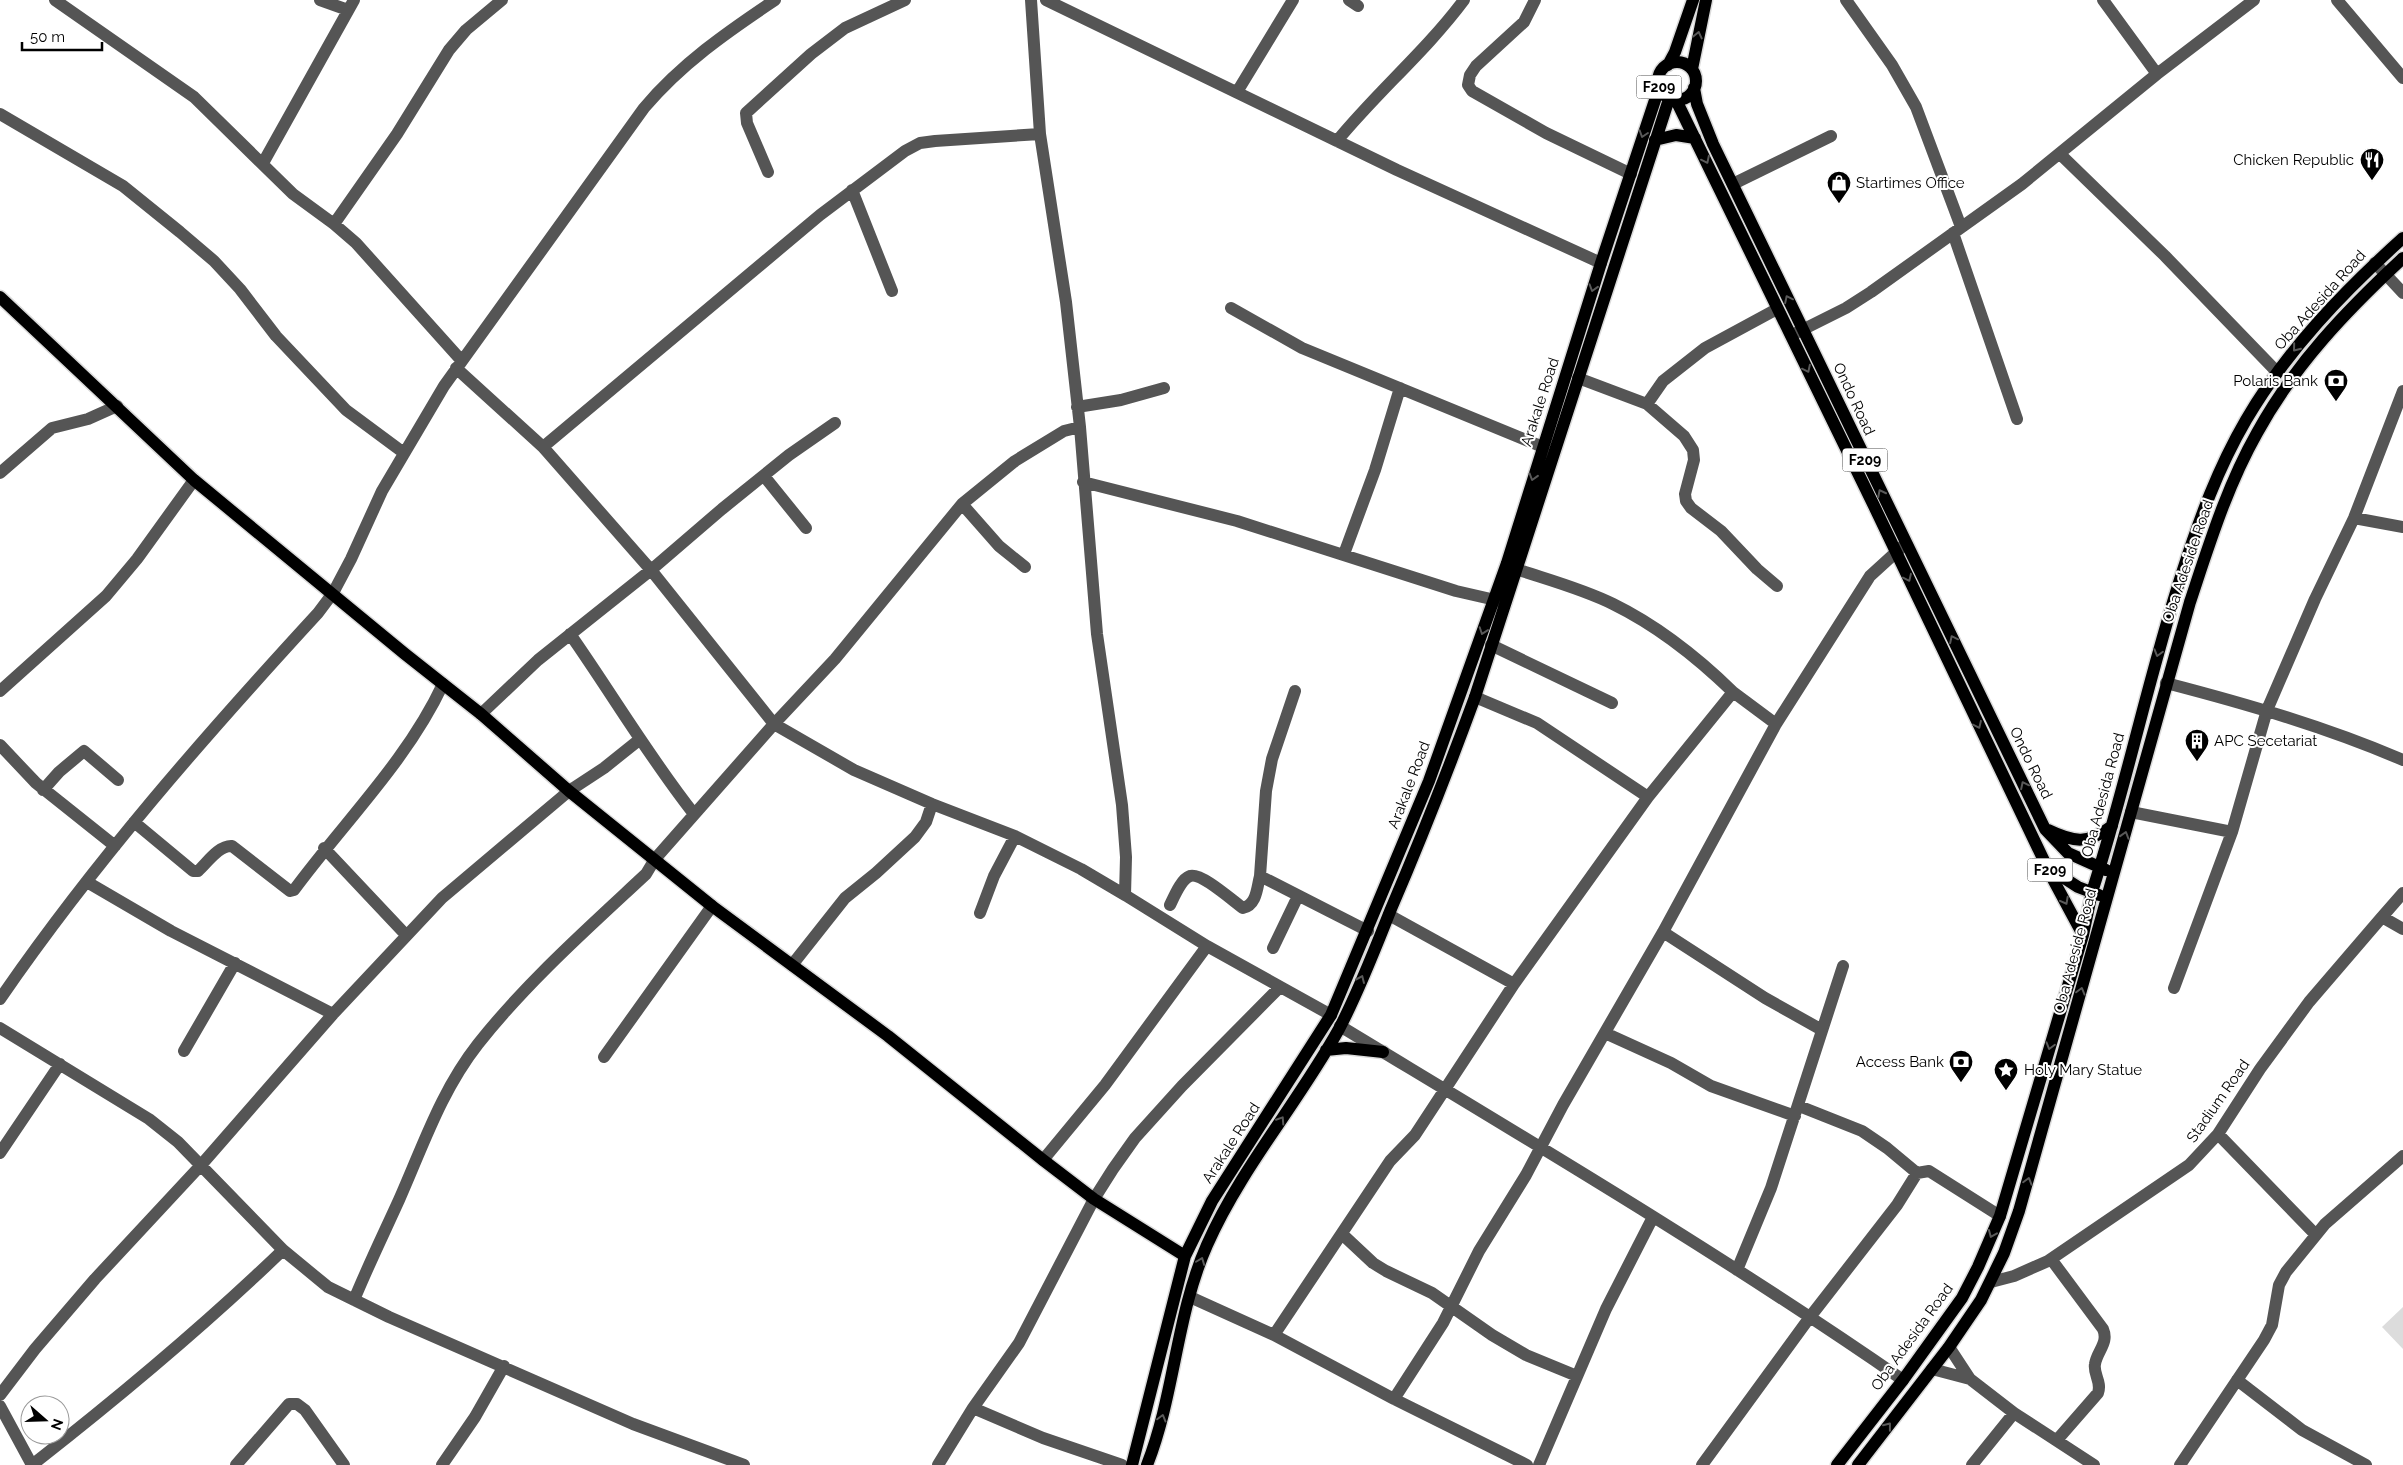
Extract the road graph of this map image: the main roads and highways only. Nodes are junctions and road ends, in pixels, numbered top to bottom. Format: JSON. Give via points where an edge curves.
{"nodes":[{"id":1,"x":1693,"y":0,"type":"edge"},
{"id":2,"x":1706,"y":0,"type":"edge"},
{"id":3,"x":1668,"y":64,"type":"junction"},
{"id":4,"x":1692,"y":70,"type":"junction"},
{"id":5,"x":1659,"y":88,"type":"junction"},
{"id":6,"x":1694,"y":88,"type":"junction"},
{"id":7,"x":1673,"y":100,"type":"junction"},
{"id":8,"x":1695,"y":138,"type":"junction"},
{"id":9,"x":1655,"y":140,"type":"junction"},
{"id":10,"x":2403,"y":238,"type":"edge"},
{"id":11,"x":2403,"y":258,"type":"edge"},
{"id":12,"x":0,"y":297,"type":"edge"},
{"id":13,"x":1797,"y":332,"type":"junction"},
{"id":14,"x":1499,"y":601,"type":"junction"},
{"id":15,"x":1429,"y":781,"type":"junction"},
{"id":16,"x":1442,"y":786,"type":"junction"},
{"id":17,"x":2112,"y":826,"type":"junction"},
{"id":18,"x":2045,"y":829,"type":"junction"},
{"id":19,"x":2047,"y":868,"type":"junction"},
{"id":20,"x":2100,"y":868,"type":"junction"},
{"id":21,"x":2113,"y":872,"type":"junction"},
{"id":22,"x":2092,"y":892,"type":"junction"},
{"id":23,"x":2106,"y":897,"type":"junction"},
{"id":24,"x":2082,"y":935,"type":"junction"},
{"id":25,"x":1326,"y":1050,"type":"junction"},
{"id":26,"x":1383,"y":1052,"type":"road end"},
{"id":27,"x":2034,"y":1100,"type":"junction"},
{"id":28,"x":2049,"y":1105,"type":"junction"},
{"id":29,"x":1252,"y":1140,"type":"junction"},
{"id":30,"x":1263,"y":1149,"type":"junction"},
{"id":31,"x":1185,"y":1256,"type":"junction"},
{"id":32,"x":1154,"y":1382,"type":"junction"},
{"id":33,"x":1170,"y":1386,"type":"junction"},
{"id":34,"x":1132,"y":1465,"type":"edge"},
{"id":35,"x":1147,"y":1465,"type":"edge"},
{"id":36,"x":1836,"y":1465,"type":"edge"},
{"id":37,"x":1858,"y":1465,"type":"edge"}],
"edges":[{"from":1,"to":3,"type":"main road","number":"F209"},
{"from":4,"to":2,"type":"main road","number":"F209","one_way":true},
{"from":3,"to":4,"type":"main road","number":"F209","via":[[1681,63]]},
{"from":3,"to":5,"type":"main road","number":"F209","via":[[1659,74]]},
{"from":4,"to":6,"type":"main road","number":"F209","via":[[1696,82]]},
{"from":5,"to":7,"type":"main road","number":"F209"},
{"from":5,"to":14,"type":"main road","name":"Arakale Road","one_way":true,"via":[[1542,447]]},
{"from":6,"to":7,"type":"main road","number":"F209","via":[[1687,97]]},
{"from":13,"to":6,"type":"main road","name":"Ondo Road","number":"F209","one_way":true,"via":[[1713,144]]},
{"from":7,"to":8,"type":"main road","name":"Ondo Road","number":"F209"},
{"from":7,"to":9,"type":"main road","name":"Arakale Road"},
{"from":8,"to":9,"type":"main road","via":[[1676,135]]},
{"from":8,"to":13,"type":"main road","name":"Ondo Road","number":"F209","one_way":true,"via":[[1777,309]]},
{"from":9,"to":14,"type":"main road","name":"Arakale Road","via":[[1516,569]]},
{"from":10,"to":17,"type":"main road","name":"Oba Adesida Road","one_way":true,"via":[[2325,314],[2277,372],[2246,420],[2221,468],[2200,517],[2150,682]]},
{"from":21,"to":11,"type":"main road","name":"Oba Adeside Road","one_way":true,"via":[[2190,602],[2221,512],[2257,432],[2308,355]]},
{"from":12,"to":31,"type":"main road","via":[[194,480],[481,714],[569,791],[712,906],[888,1036],[1094,1199]]},
{"from":18,"to":13,"type":"main road","name":"Ondo Road","number":"F209","one_way":true,"via":[[1906,543]]},
{"from":13,"to":19,"type":"main road","name":"Ondo Road","number":"F209","one_way":true,"via":[[1895,551]]},
{"from":14,"to":15,"type":"main road","name":"Arakale Road","one_way":true},
{"from":14,"to":16,"type":"main road","name":"Arakale Road","via":[[1491,645],[1475,697]]},
{"from":15,"to":16,"type":"main road"},
{"from":15,"to":29,"type":"main road","name":"Arakale Road","via":[[1331,1015]]},
{"from":25,"to":16,"type":"main road","name":"Arakale Road","one_way":true,"via":[[1340,1026]]},
{"from":17,"to":18,"type":"main road","via":[[2100,836],[2080,841]]},
{"from":17,"to":20,"type":"main road","name":"Oba Adesida Road"},
{"from":18,"to":20,"type":"main road","number":"F209","via":[[2068,853]]},
{"from":19,"to":22,"type":"main road","number":"F209"},
{"from":19,"to":24,"type":"main road","one_way":true},
{"from":20,"to":21,"type":"main road","number":"F209"},
{"from":20,"to":22,"type":"main road","name":"Oba Adesida Road"},
{"from":21,"to":23,"type":"main road","name":"Oba Adeside Road"},
{"from":22,"to":23,"type":"main road","number":"F209"},
{"from":22,"to":24,"type":"main road","name":"Oba Adesida Road"},
{"from":28,"to":23,"type":"main road","name":"Oba Adeside Road","one_way":true},
{"from":24,"to":27,"type":"main road","name":"Oba Adesida Road","one_way":true},
{"from":25,"to":26,"type":"main road","via":[[1346,1048]]},
{"from":30,"to":25,"type":"main road","name":"Arakale Road","one_way":true},
{"from":27,"to":28,"type":"main road"},
{"from":27,"to":36,"type":"main road","name":"Oba Adesida Road","one_way":true,"via":[[2000,1216],[1962,1298]]},
{"from":37,"to":28,"type":"main road","name":"Oba Adeside Road","one_way":true,"via":[[1932,1370],[1991,1282],[2019,1212]]},
{"from":29,"to":30,"type":"main road"},
{"from":29,"to":31,"type":"main road","name":"Arakale Road","via":[[1212,1201]]},
{"from":33,"to":30,"type":"main road","name":"Arakale Road","one_way":true,"via":[[1190,1296],[1207,1244]]},
{"from":31,"to":32,"type":"main road","name":"Arakale Road"},
{"from":32,"to":33,"type":"main road"},
{"from":32,"to":34,"type":"main road","name":"Arakale Road"},
{"from":35,"to":33,"type":"main road","name":"Arakale Road","one_way":true}]}
